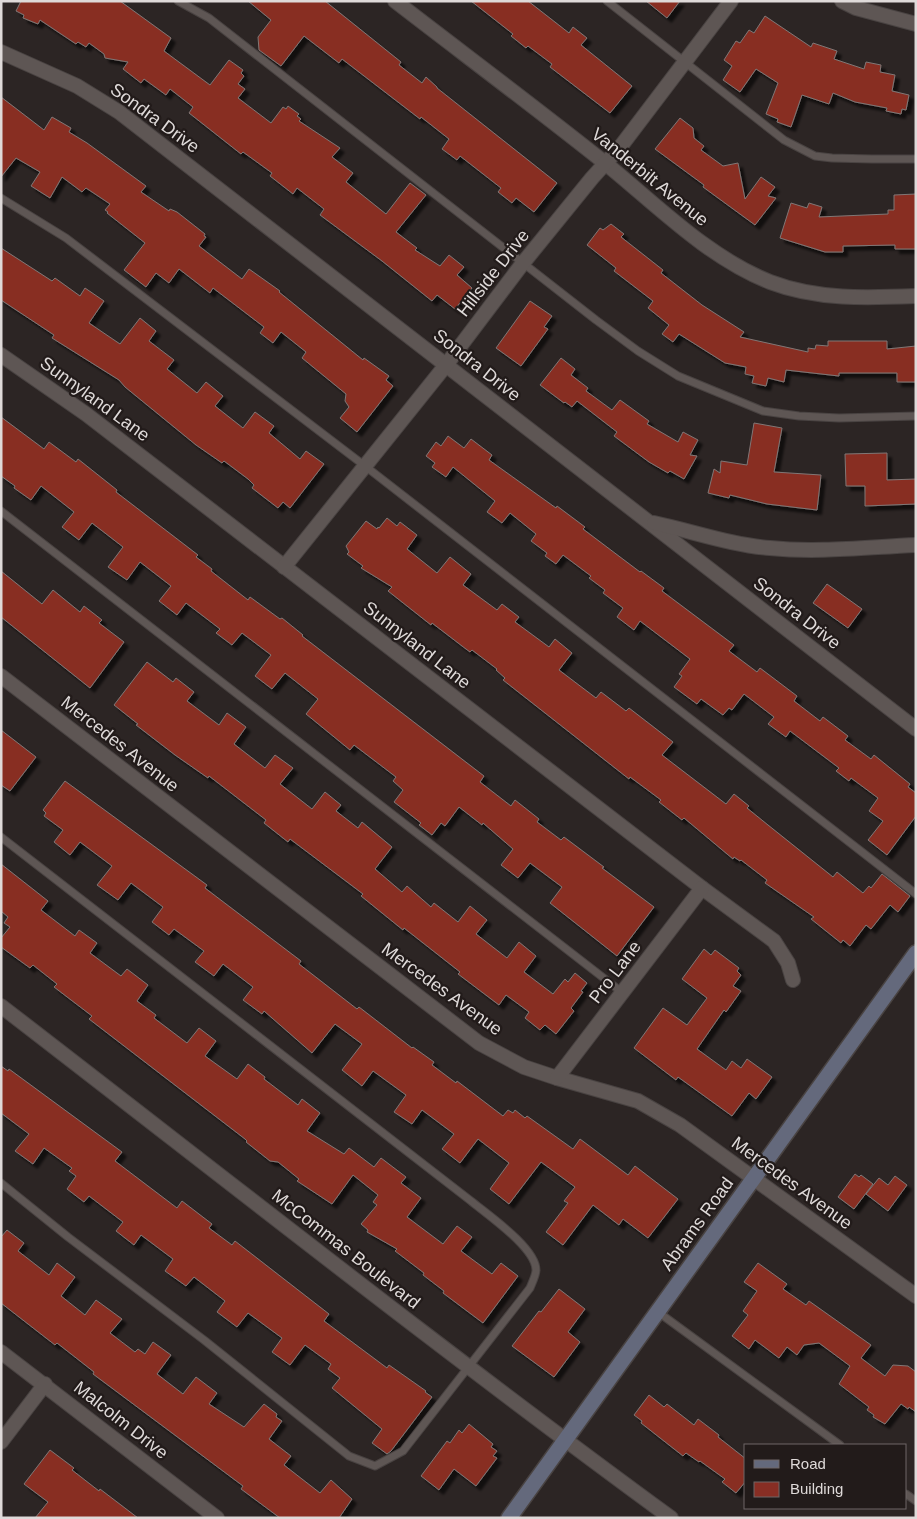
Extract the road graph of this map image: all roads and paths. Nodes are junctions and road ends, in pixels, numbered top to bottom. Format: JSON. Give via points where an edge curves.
{"nodes":[{"id":1,"x":178,"y":1,"type":"edge"},
{"id":2,"x":395,"y":1,"type":"edge"},
{"id":3,"x":607,"y":1,"type":"edge"},
{"id":4,"x":731,"y":1,"type":"edge"},
{"id":5,"x":842,"y":1,"type":"edge"},
{"id":6,"x":916,"y":24,"type":"edge"},
{"id":7,"x":1,"y":52,"type":"edge"},
{"id":8,"x":685,"y":61,"type":"junction"},
{"id":9,"x":916,"y":159,"type":"edge"},
{"id":10,"x":605,"y":164,"type":"junction"},
{"id":11,"x":1,"y":198,"type":"edge"},
{"id":12,"x":523,"y":263,"type":"junction"},
{"id":13,"x":916,"y":296,"type":"edge"},
{"id":14,"x":1,"y":355,"type":"edge"},
{"id":15,"x":446,"y":365,"type":"junction"},
{"id":16,"x":916,"y":416,"type":"edge"},
{"id":17,"x":365,"y":466,"type":"junction"},
{"id":18,"x":1,"y":511,"type":"edge"},
{"id":19,"x":649,"y":522,"type":"junction"},
{"id":20,"x":916,"y":545,"type":"edge"},
{"id":21,"x":284,"y":567,"type":"junction"},
{"id":22,"x":1,"y":676,"type":"edge"},
{"id":23,"x":916,"y":729,"type":"edge"},
{"id":24,"x":1,"y":837,"type":"edge"},
{"id":25,"x":702,"y":888,"type":"junction"},
{"id":26,"x":916,"y":894,"type":"edge"},
{"id":27,"x":916,"y":953,"type":"edge"},
{"id":28,"x":793,"y":980,"type":"dead end"},
{"id":29,"x":623,"y":993,"type":"junction"},
{"id":30,"x":1,"y":1006,"type":"edge"},
{"id":31,"x":557,"y":1078,"type":"junction"},
{"id":32,"x":753,"y":1178,"type":"junction"},
{"id":33,"x":1,"y":1183,"type":"edge"},
{"id":34,"x":916,"y":1296,"type":"edge"},
{"id":35,"x":658,"y":1312,"type":"junction"},
{"id":36,"x":1,"y":1352,"type":"edge"},
{"id":37,"x":469,"y":1367,"type":"junction"},
{"id":38,"x":45,"y":1384,"type":"junction"},
{"id":39,"x":566,"y":1441,"type":"junction"},
{"id":40,"x":1,"y":1442,"type":"edge"},
{"id":41,"x":839,"y":1444,"type":"edge"},
{"id":42,"x":217,"y":1518,"type":"edge"},
{"id":43,"x":509,"y":1518,"type":"edge"},
{"id":44,"x":671,"y":1518,"type":"edge"}],
"edges":[{"from":1,"to":12,"type":"lane","via":[[208,18]]},
{"from":2,"to":10,"type":"street","name":"Vanderbilt Avenue"},
{"from":3,"to":8,"type":"lane"},
{"from":4,"to":8,"type":"street","name":"Hillside Drive"},
{"from":5,"to":6,"type":"street","via":[[856,8]]},
{"from":7,"to":15,"type":"street","name":"Sondra Drive","via":[[77,86],[118,112]]},
{"from":8,"to":9,"type":"lane","via":[[784,140],[815,156]]},
{"from":8,"to":10,"type":"street","name":"Hillside Drive"},
{"from":10,"to":12,"type":"street","name":"Hillside Drive"},
{"from":10,"to":13,"type":"street","name":"Vanderbilt Avenue","via":[[698,240],[732,264],[771,282],[812,294],[859,298]]},
{"from":11,"to":17,"type":"lane","via":[[66,238]]},
{"from":12,"to":15,"type":"street","name":"Hillside Drive"},
{"from":12,"to":16,"type":"lane","via":[[638,351],[678,376],[711,391],[763,411],[799,416]]},
{"from":14,"to":21,"type":"street","name":"Sunnyland Lane","via":[[86,414]]},
{"from":15,"to":17,"type":"street","name":"Hillside Drive"},
{"from":15,"to":19,"type":"street","name":"Sondra Drive"},
{"from":17,"to":21,"type":"street","name":"Hillside Drive"},
{"from":17,"to":26,"type":"lane"},
{"from":18,"to":29,"type":"lane"},
{"from":19,"to":20,"type":"street","via":[[769,548],[806,550]]},
{"from":19,"to":23,"type":"street","name":"Sondra Drive"},
{"from":21,"to":25,"type":"street","name":"Sunnyland Lane"},
{"from":22,"to":31,"type":"street","name":"Mercedes Avenue","via":[[479,1043],[524,1067]]},
{"from":24,"to":37,"type":"lane","via":[[471,1201],[524,1246],[534,1258],[536,1271],[530,1288]]},
{"from":25,"to":28,"type":"street","name":"Sunnyland Lane","via":[[774,941],[788,963]]},
{"from":25,"to":29,"type":"street","name":"Pro Lane"},
{"from":27,"to":32,"type":"main road","name":"Abrams Road"},
{"from":29,"to":31,"type":"street","name":"Pro Lane"},
{"from":30,"to":37,"type":"street","name":"McCommas Boulevard"},
{"from":31,"to":32,"type":"street","name":"Mercedes Avenue","via":[[638,1101],[680,1125]]},
{"from":32,"to":34,"type":"street","name":"Mercedes Avenue"},
{"from":32,"to":35,"type":"main road","name":"Abrams Road"},
{"from":33,"to":37,"type":"lane","via":[[349,1456],[375,1466],[403,1451]]},
{"from":35,"to":39,"type":"main road","name":"Abrams Road"},
{"from":35,"to":41,"type":"lane"},
{"from":36,"to":38,"type":"street","name":"Malcolm Drive"},
{"from":37,"to":39,"type":"street","name":"McCommas Boulevard"},
{"from":38,"to":40,"type":"street"},
{"from":38,"to":42,"type":"street","name":"Malcolm Drive"},
{"from":39,"to":43,"type":"main road","name":"Abrams Road"},
{"from":39,"to":44,"type":"street","name":"McCommas Boulevard"}]}
